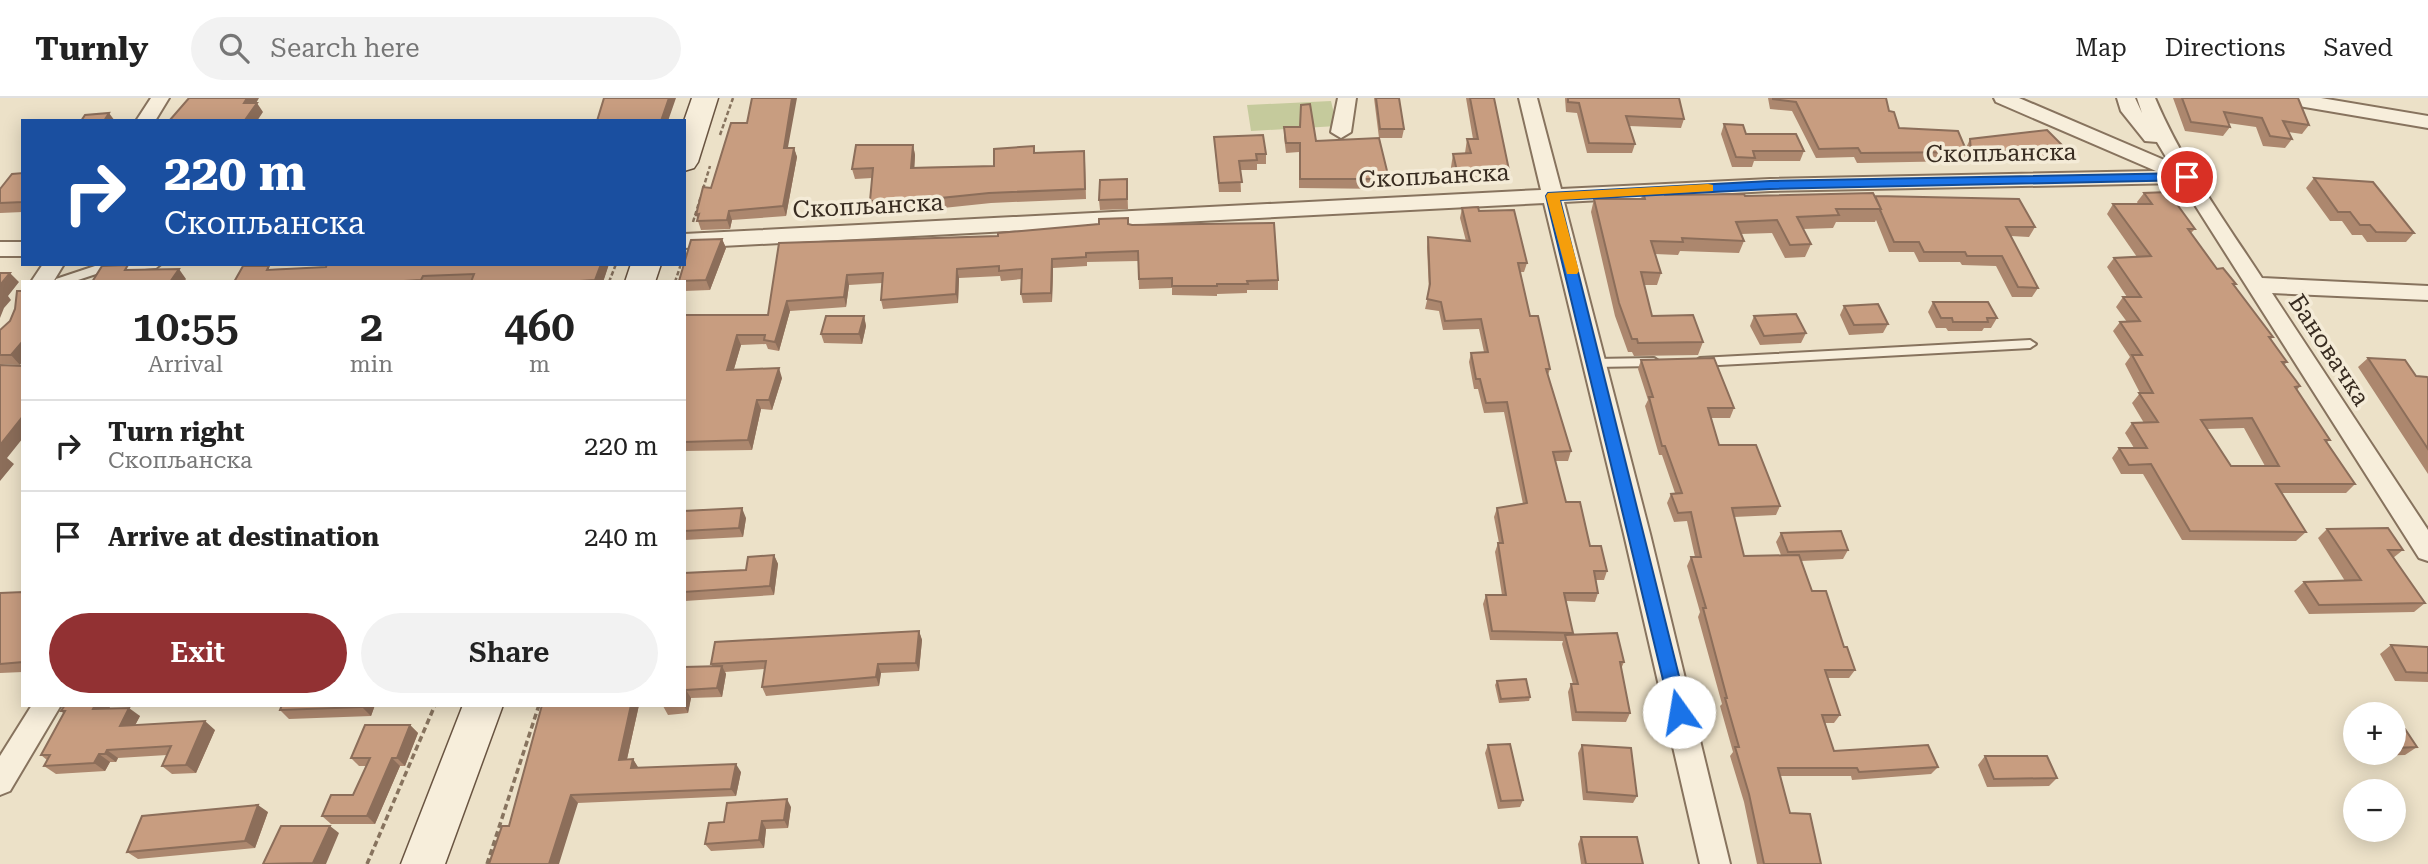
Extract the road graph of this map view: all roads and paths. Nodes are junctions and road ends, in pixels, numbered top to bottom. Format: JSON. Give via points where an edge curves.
{"nodes":[{"id":1,"x":160,"y":98,"type":"edge"},
{"id":2,"x":705,"y":98,"type":"edge"},
{"id":3,"x":733,"y":98,"type":"edge"},
{"id":4,"x":1348,"y":98,"type":"edge"},
{"id":5,"x":1528,"y":98,"type":"edge"},
{"id":6,"x":2003,"y":98,"type":"edge"},
{"id":7,"x":2126,"y":98,"type":"edge"},
{"id":8,"x":2146,"y":98,"type":"edge"},
{"id":9,"x":2287,"y":98,"type":"edge"},
{"id":10,"x":146,"y":119,"type":"edge"},
{"id":11,"x":2428,"y":122,"type":"edge"},
{"id":12,"x":1341,"y":132,"type":"dead end"},
{"id":13,"x":717,"y":144,"type":"dead end"},
{"id":14,"x":697,"y":162,"type":"edge"},
{"id":15,"x":2187,"y":177,"type":"junction"},
{"id":16,"x":1553,"y":196,"type":"junction"},
{"id":17,"x":686,"y":241,"type":"edge"},
{"id":18,"x":21,"y":249,"type":"edge"},
{"id":19,"x":0,"y":250,"type":"edge"},
{"id":20,"x":133,"y":266,"type":"edge"},
{"id":21,"x":64,"y":280,"type":"edge"},
{"id":22,"x":2256,"y":285,"type":"junction"},
{"id":23,"x":2428,"y":293,"type":"edge"},
{"id":24,"x":2030,"y":344,"type":"dead end"},
{"id":25,"x":1662,"y":362,"type":"edge"},
{"id":26,"x":1689,"y":362,"type":"edge"},
{"id":27,"x":1595,"y":363,"type":"junction"},
{"id":28,"x":2428,"y":551,"type":"edge"},
{"id":29,"x":46,"y":707,"type":"edge"},
{"id":30,"x":434,"y":707,"type":"edge"},
{"id":31,"x":481,"y":707,"type":"edge"},
{"id":32,"x":538,"y":707,"type":"edge"},
{"id":33,"x":0,"y":782,"type":"edge"},
{"id":34,"x":366,"y":864,"type":"edge"},
{"id":35,"x":423,"y":864,"type":"edge"},
{"id":36,"x":487,"y":864,"type":"edge"},
{"id":37,"x":1715,"y":864,"type":"edge"}],
"edges":[{"from":1,"to":10,"type":"street"},
{"from":2,"to":14,"type":"main road"},
{"from":3,"to":13,"type":"path"},
{"from":4,"to":12,"type":"street"},
{"from":5,"to":16,"type":"street"},
{"from":6,"to":15,"type":"street"},
{"from":7,"to":15,"type":"street","name":"Бановачка","via":[[2131,111]]},
{"from":8,"to":15,"type":"street","name":"Бановачка"},
{"from":9,"to":11,"type":"street"},
{"from":14,"to":17,"type":"path"},
{"from":15,"to":16,"type":"street","name":"Скопљанска","via":[[1770,185]]},
{"from":15,"to":22,"type":"street","name":"Бановачка"},
{"from":16,"to":17,"type":"street","name":"Скопљанска"},
{"from":16,"to":27,"type":"street"},
{"from":18,"to":19,"type":"street"},
{"from":20,"to":21,"type":"lane","via":[[98,269]]},
{"from":22,"to":23,"type":"street"},
{"from":22,"to":28,"type":"street","name":"Бановачка"},
{"from":24,"to":26,"type":"lane"},
{"from":25,"to":27,"type":"lane"},
{"from":27,"to":37,"type":"street"},
{"from":29,"to":33,"type":"street"},
{"from":30,"to":34,"type":"path"},
{"from":31,"to":35,"type":"main road"},
{"from":32,"to":36,"type":"path"}]}
